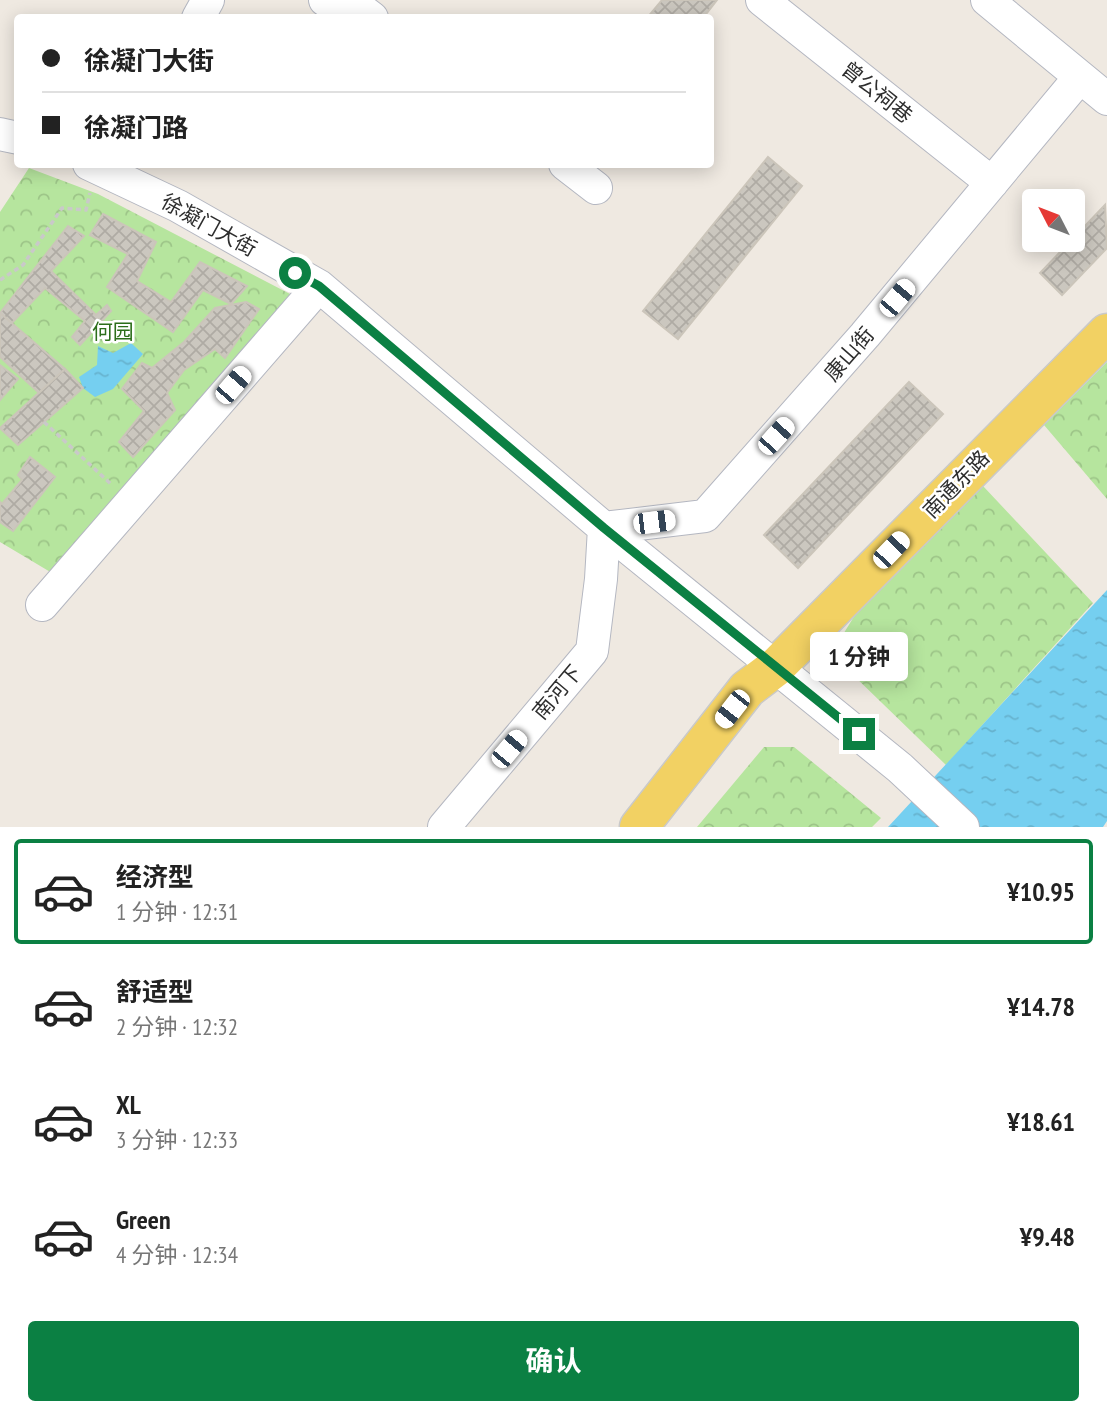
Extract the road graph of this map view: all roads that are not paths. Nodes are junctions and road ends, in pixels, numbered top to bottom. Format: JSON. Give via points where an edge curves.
{"nodes":[{"id":1,"x":325,"y":0,"type":"edge"},
{"id":2,"x":762,"y":0,"type":"edge"},
{"id":3,"x":987,"y":0,"type":"edge"},
{"id":4,"x":367,"y":14,"type":"edge"},
{"id":5,"x":1080,"y":77,"type":"junction"},
{"id":6,"x":1107,"y":99,"type":"edge"},
{"id":7,"x":570,"y":168,"type":"edge"},
{"id":8,"x":97,"y":172,"type":"edge"},
{"id":9,"x":992,"y":183,"type":"junction"},
{"id":10,"x":596,"y":188,"type":"dead end"},
{"id":11,"x":319,"y":286,"type":"junction"},
{"id":12,"x":1107,"y":333,"type":"edge"},
{"id":13,"x":604,"y":528,"type":"junction"},
{"id":14,"x":42,"y":605,"type":"dead end"},
{"id":15,"x":776,"y":667,"type":"junction"},
{"id":16,"x":444,"y":827,"type":"edge"},
{"id":17,"x":639,"y":827,"type":"edge"},
{"id":18,"x":664,"y":827,"type":"edge"},
{"id":19,"x":963,"y":827,"type":"edge"}],
"edges":[{"from":1,"to":4,"type":"street","via":[[335,7],[355,5]]},
{"from":2,"to":9,"type":"street","name":"曾公祠巷"},
{"from":3,"to":5,"type":"street"},
{"from":5,"to":6,"type":"street"},
{"from":5,"to":9,"type":"street","name":"康山街"},
{"from":7,"to":10,"type":"street"},
{"from":8,"to":11,"type":"street","name":"徐凝门大街","via":[[177,206]]},
{"from":9,"to":13,"type":"street","name":"康山街","via":[[705,516]]},
{"from":11,"to":13,"type":"street","name":"徐凝门大街"},
{"from":11,"to":14,"type":"street"},
{"from":12,"to":15,"type":"main road","name":"南通东路"},
{"from":13,"to":15,"type":"street","name":"徐凝门大街"},
{"from":13,"to":16,"type":"street","name":"南河下","via":[[592,651]]},
{"from":15,"to":17,"type":"main road","name":"南通东路","via":[[747,689]]},
{"from":15,"to":18,"type":"main road","name":"南通东路","via":[[762,699]]},
{"from":15,"to":19,"type":"street","name":"徐凝门大街","via":[[900,768]]}]}
